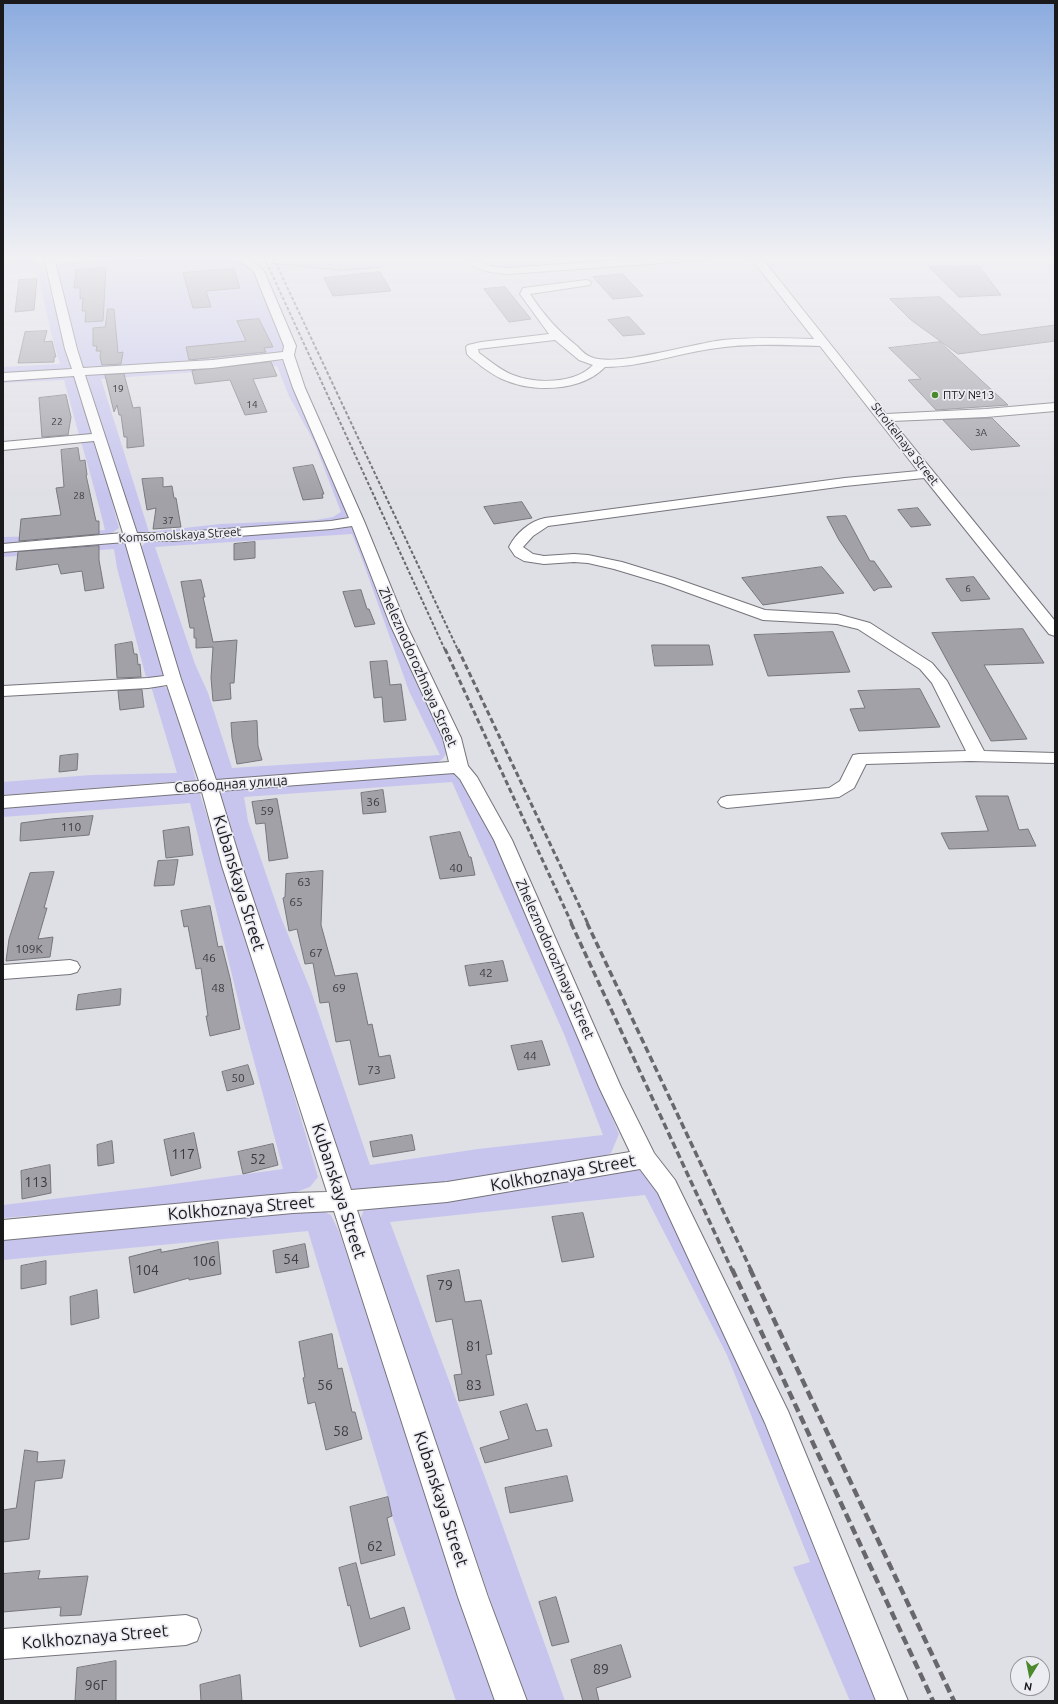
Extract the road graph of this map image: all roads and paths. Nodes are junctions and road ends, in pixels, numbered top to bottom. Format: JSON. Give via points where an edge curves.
{"nodes":[{"id":1,"x":557,"y":336,"type":"edge"},
{"id":2,"x":68,"y":337,"type":"edge"},
{"id":3,"x":286,"y":337,"type":"edge"},
{"id":4,"x":553,"y":337,"type":"edge"},
{"id":5,"x":818,"y":337,"type":"edge"},
{"id":6,"x":823,"y":343,"type":"junction"},
{"id":7,"x":288,"y":355,"type":"junction"},
{"id":8,"x":601,"y":364,"type":"junction"},
{"id":9,"x":79,"y":372,"type":"junction"},
{"id":10,"x":3,"y":376,"type":"edge"},
{"id":11,"x":1055,"y":407,"type":"edge"},
{"id":12,"x":884,"y":418,"type":"junction"},
{"id":13,"x":98,"y":438,"type":"junction"},
{"id":14,"x":3,"y":446,"type":"edge"},
{"id":15,"x":927,"y":474,"type":"junction"},
{"id":16,"x":357,"y":520,"type":"junction"},
{"id":17,"x":131,"y":537,"type":"junction"},
{"id":18,"x":3,"y":548,"type":"edge"},
{"id":19,"x":1055,"y":631,"type":"edge"},
{"id":20,"x":173,"y":679,"type":"junction"},
{"id":21,"x":3,"y":691,"type":"edge"},
{"id":22,"x":978,"y":757,"type":"junction"},
{"id":23,"x":1055,"y":758,"type":"edge"},
{"id":24,"x":458,"y":767,"type":"junction"},
{"id":25,"x":209,"y":786,"type":"junction"},
{"id":26,"x":3,"y":802,"type":"edge"},
{"id":27,"x":727,"y":802,"type":"dead end"},
{"id":28,"x":70,"y":967,"type":"dead end"},
{"id":29,"x":3,"y":972,"type":"edge"},
{"id":30,"x":645,"y":1159,"type":"junction"},
{"id":31,"x":342,"y":1201,"type":"junction"},
{"id":32,"x":3,"y":1230,"type":"edge"},
{"id":33,"x":186,"y":1630,"type":"dead end"},
{"id":34,"x":3,"y":1644,"type":"edge"},
{"id":35,"x":511,"y":1701,"type":"edge"},
{"id":36,"x":892,"y":1701,"type":"edge"}],
"edges":[{"from":1,"to":8,"type":"street","via":[[588,361]]},
{"from":2,"to":9,"type":"street","name":"Kubanskaya Street"},
{"from":3,"to":7,"type":"street","name":"Zheleznodorozhnaya Street","via":[[290,346]]},
{"from":4,"to":8,"type":"street","via":[[472,347],[474,354],[507,377],[542,384],[582,377],[597,371]]},
{"from":5,"to":6,"type":"street","name":"Stroitelnaya Street"},
{"from":6,"to":8,"type":"street","via":[[769,340],[732,343]]},
{"from":6,"to":12,"type":"street","name":"Stroitelnaya Street"},
{"from":7,"to":9,"type":"street","via":[[212,364]]},
{"from":7,"to":16,"type":"street","name":"Zheleznodorozhnaya Street","via":[[299,388]]},
{"from":9,"to":10,"type":"street"},
{"from":9,"to":13,"type":"street","name":"Kubanskaya Street"},
{"from":11,"to":12,"type":"street"},
{"from":12,"to":15,"type":"street","name":"Stroitelnaya Street"},
{"from":13,"to":14,"type":"street"},
{"from":13,"to":17,"type":"street","name":"Kubanskaya Street"},
{"from":15,"to":19,"type":"street","name":"Stroitelnaya Street"},
{"from":15,"to":22,"type":"street","via":[[845,482],[545,522],[522,537],[516,547],[529,558],[588,559],[617,565],[669,580],[763,615],[837,619],[864,626],[907,652],[939,681]]},
{"from":16,"to":17,"type":"street","name":"Komsomolskaya Street","via":[[332,525],[187,536]]},
{"from":16,"to":24,"type":"street","name":"Zheleznodorozhnaya Street","via":[[398,624],[452,738]]},
{"from":17,"to":18,"type":"street","name":"Komsomolskaya Street"},
{"from":17,"to":20,"type":"street","name":"Kubanskaya Street"},
{"from":20,"to":21,"type":"street","via":[[148,683]]},
{"from":20,"to":25,"type":"street","name":"Kubanskaya Street"},
{"from":22,"to":23,"type":"street"},
{"from":22,"to":27,"type":"street","via":[[859,759],[848,784],[833,792]]},
{"from":24,"to":25,"type":"street","name":"Свободная улица"},
{"from":24,"to":30,"type":"street","name":"Zheleznodorozhnaya Street","via":[[468,777],[502,840],[610,1087]]},
{"from":25,"to":26,"type":"street","name":"Свободная улица"},
{"from":25,"to":31,"type":"street","name":"Kubanskaya Street","via":[[232,866]]},
{"from":28,"to":29,"type":"street"},
{"from":30,"to":31,"type":"street","name":"Kolkhoznaya Street","via":[[447,1192]]},
{"from":30,"to":36,"type":"street","name":"Zheleznodorozhnaya Street","via":[[667,1187],[778,1420]]},
{"from":31,"to":32,"type":"street","name":"Kolkhoznaya Street","via":[[293,1203]]},
{"from":31,"to":35,"type":"street","name":"Kubanskaya Street","via":[[473,1597]]},
{"from":33,"to":34,"type":"street","name":"Kolkhoznaya Street"}]}
